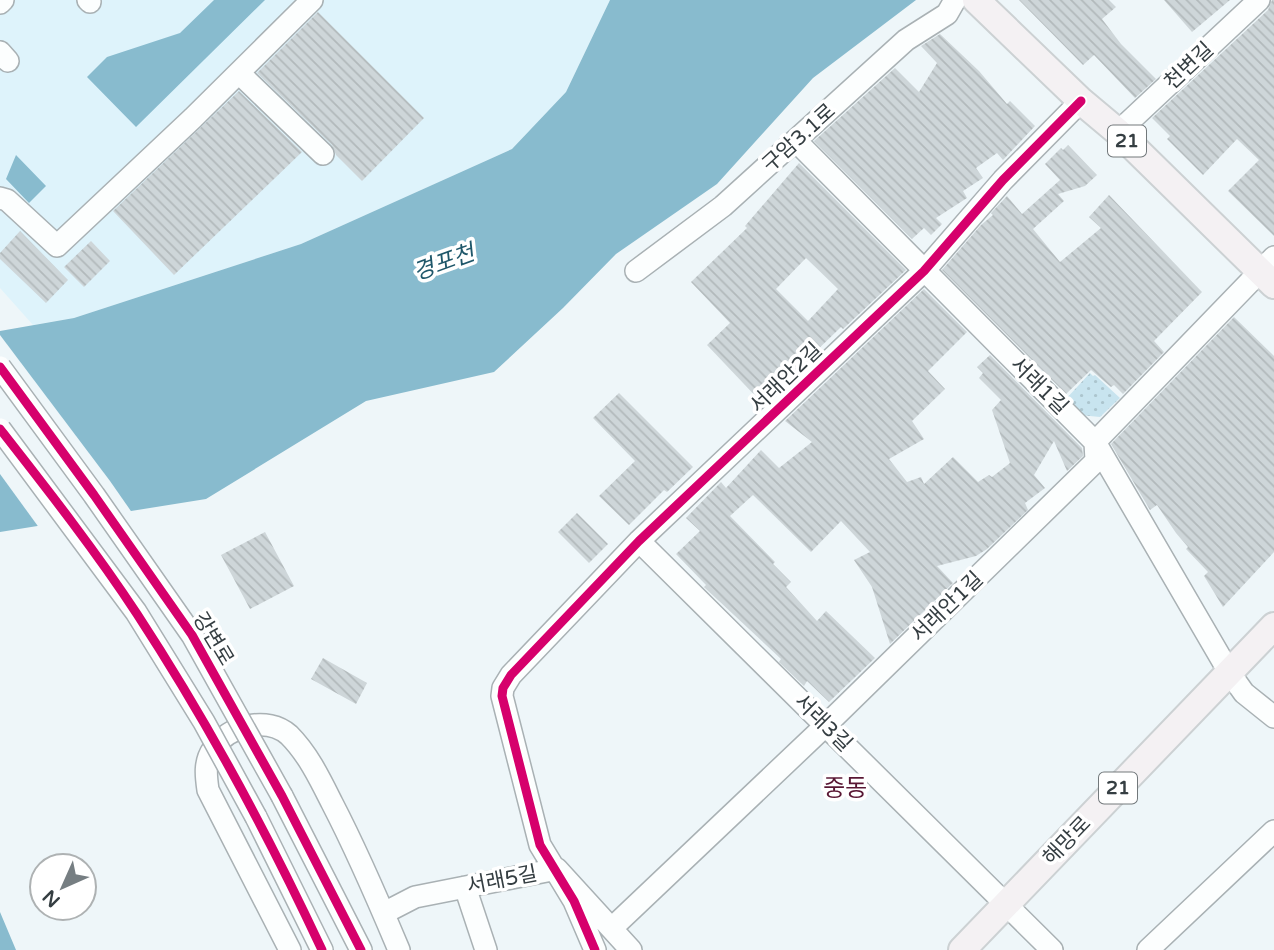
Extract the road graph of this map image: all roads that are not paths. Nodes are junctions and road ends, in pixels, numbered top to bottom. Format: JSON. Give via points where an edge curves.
{"nodes":[{"id":1,"x":312,"y":0,"type":"edge"},
{"id":2,"x":955,"y":0,"type":"edge"},
{"id":3,"x":976,"y":0,"type":"edge"},
{"id":4,"x":1259,"y":0,"type":"edge"},
{"id":5,"x":239,"y":73,"type":"junction"},
{"id":6,"x":1081,"y":101,"type":"junction"},
{"id":7,"x":1118,"y":132,"type":"junction"},
{"id":8,"x":796,"y":141,"type":"junction"},
{"id":9,"x":323,"y":154,"type":"dead end"},
{"id":10,"x":0,"y":198,"type":"edge"},
{"id":11,"x":636,"y":271,"type":"dead end"},
{"id":12,"x":924,"y":271,"type":"junction"},
{"id":13,"x":1269,"y":272,"type":"edge"},
{"id":14,"x":0,"y":367,"type":"edge"},
{"id":15,"x":0,"y":429,"type":"edge"},
{"id":16,"x":1095,"y":442,"type":"junction"},
{"id":17,"x":639,"y":541,"type":"junction"},
{"id":18,"x":1274,"y":626,"type":"edge"},
{"id":19,"x":1229,"y":672,"type":"junction"},
{"id":20,"x":1274,"y":717,"type":"edge"},
{"id":21,"x":825,"y":726,"type":"junction"},
{"id":22,"x":1274,"y":831,"type":"edge"},
{"id":23,"x":557,"y":869,"type":"junction"},
{"id":24,"x":465,"y":887,"type":"junction"},
{"id":25,"x":1006,"y":905,"type":"junction"},
{"id":26,"x":384,"y":913,"type":"junction"},
{"id":27,"x":612,"y":928,"type":"junction"},
{"id":28,"x":290,"y":950,"type":"edge"},
{"id":29,"x":322,"y":950,"type":"edge"},
{"id":30,"x":361,"y":950,"type":"edge"},
{"id":31,"x":400,"y":950,"type":"edge"},
{"id":32,"x":486,"y":950,"type":"edge"},
{"id":33,"x":595,"y":950,"type":"edge"},
{"id":34,"x":631,"y":950,"type":"edge"},
{"id":35,"x":962,"y":950,"type":"edge"},
{"id":36,"x":1052,"y":950,"type":"edge"},
{"id":37,"x":1148,"y":950,"type":"edge"}],
"edges":[{"from":1,"to":5,"type":"street"},
{"from":2,"to":8,"type":"street","name":"구암3.1로","via":[[947,14],[905,40]]},
{"from":3,"to":6,"type":"main road","number":"21"},
{"from":4,"to":7,"type":"street","name":"천변길"},
{"from":5,"to":9,"type":"street"},
{"from":5,"to":10,"type":"street","via":[[57,246]]},
{"from":6,"to":7,"type":"main road","number":"21"},
{"from":6,"to":12,"type":"street","name":"서래안2길","via":[[1003,180]]},
{"from":7,"to":13,"type":"main road","number":"21"},
{"from":8,"to":11,"type":"street","name":"구암3.1로","via":[[723,206]]},
{"from":8,"to":12,"type":"street","name":"서래1길"},
{"from":12,"to":16,"type":"street","name":"서래1길"},
{"from":12,"to":17,"type":"street","name":"서래안2길"},
{"from":13,"to":16,"type":"street","name":"서래안1길"},
{"from":14,"to":30,"type":"street","name":"강변로","bridge":true,"via":[[192,635]]},
{"from":15,"to":29,"type":"street","bridge":true,"via":[[136,612],[204,722]]},
{"from":16,"to":19,"type":"street","name":"서래1길"},
{"from":16,"to":21,"type":"street","name":"서래안1길","via":[[1096,461]]},
{"from":17,"to":21,"type":"street","name":"서래3길"},
{"from":17,"to":23,"type":"street","name":"서래안2길","via":[[510,675],[503,688],[541,845]]},
{"from":18,"to":19,"type":"main road","name":"해망로","number":"21"},
{"from":19,"to":20,"type":"street","via":[[1244,693]]},
{"from":19,"to":25,"type":"main road","name":"해망로","number":"21"},
{"from":21,"to":25,"type":"street","name":"서래3길"},
{"from":21,"to":27,"type":"street","name":"서래안1길"},
{"from":22,"to":37,"type":"street"},
{"from":23,"to":24,"type":"street","name":"서래5길"},
{"from":23,"to":27,"type":"street","name":"서래5길"},
{"from":23,"to":33,"type":"street"},
{"from":24,"to":26,"type":"street","name":"서래5길","via":[[415,897]]},
{"from":24,"to":32,"type":"street"},
{"from":25,"to":35,"type":"main road","name":"해망로","number":"21"},
{"from":25,"to":36,"type":"street","name":"서래3길"},
{"from":26,"to":28,"type":"street","via":[[351,839],[303,751],[270,724],[241,729],[212,749],[205,770],[208,790]]},
{"from":26,"to":31,"type":"street"},
{"from":27,"to":34,"type":"street","name":"서래5길"}]}
